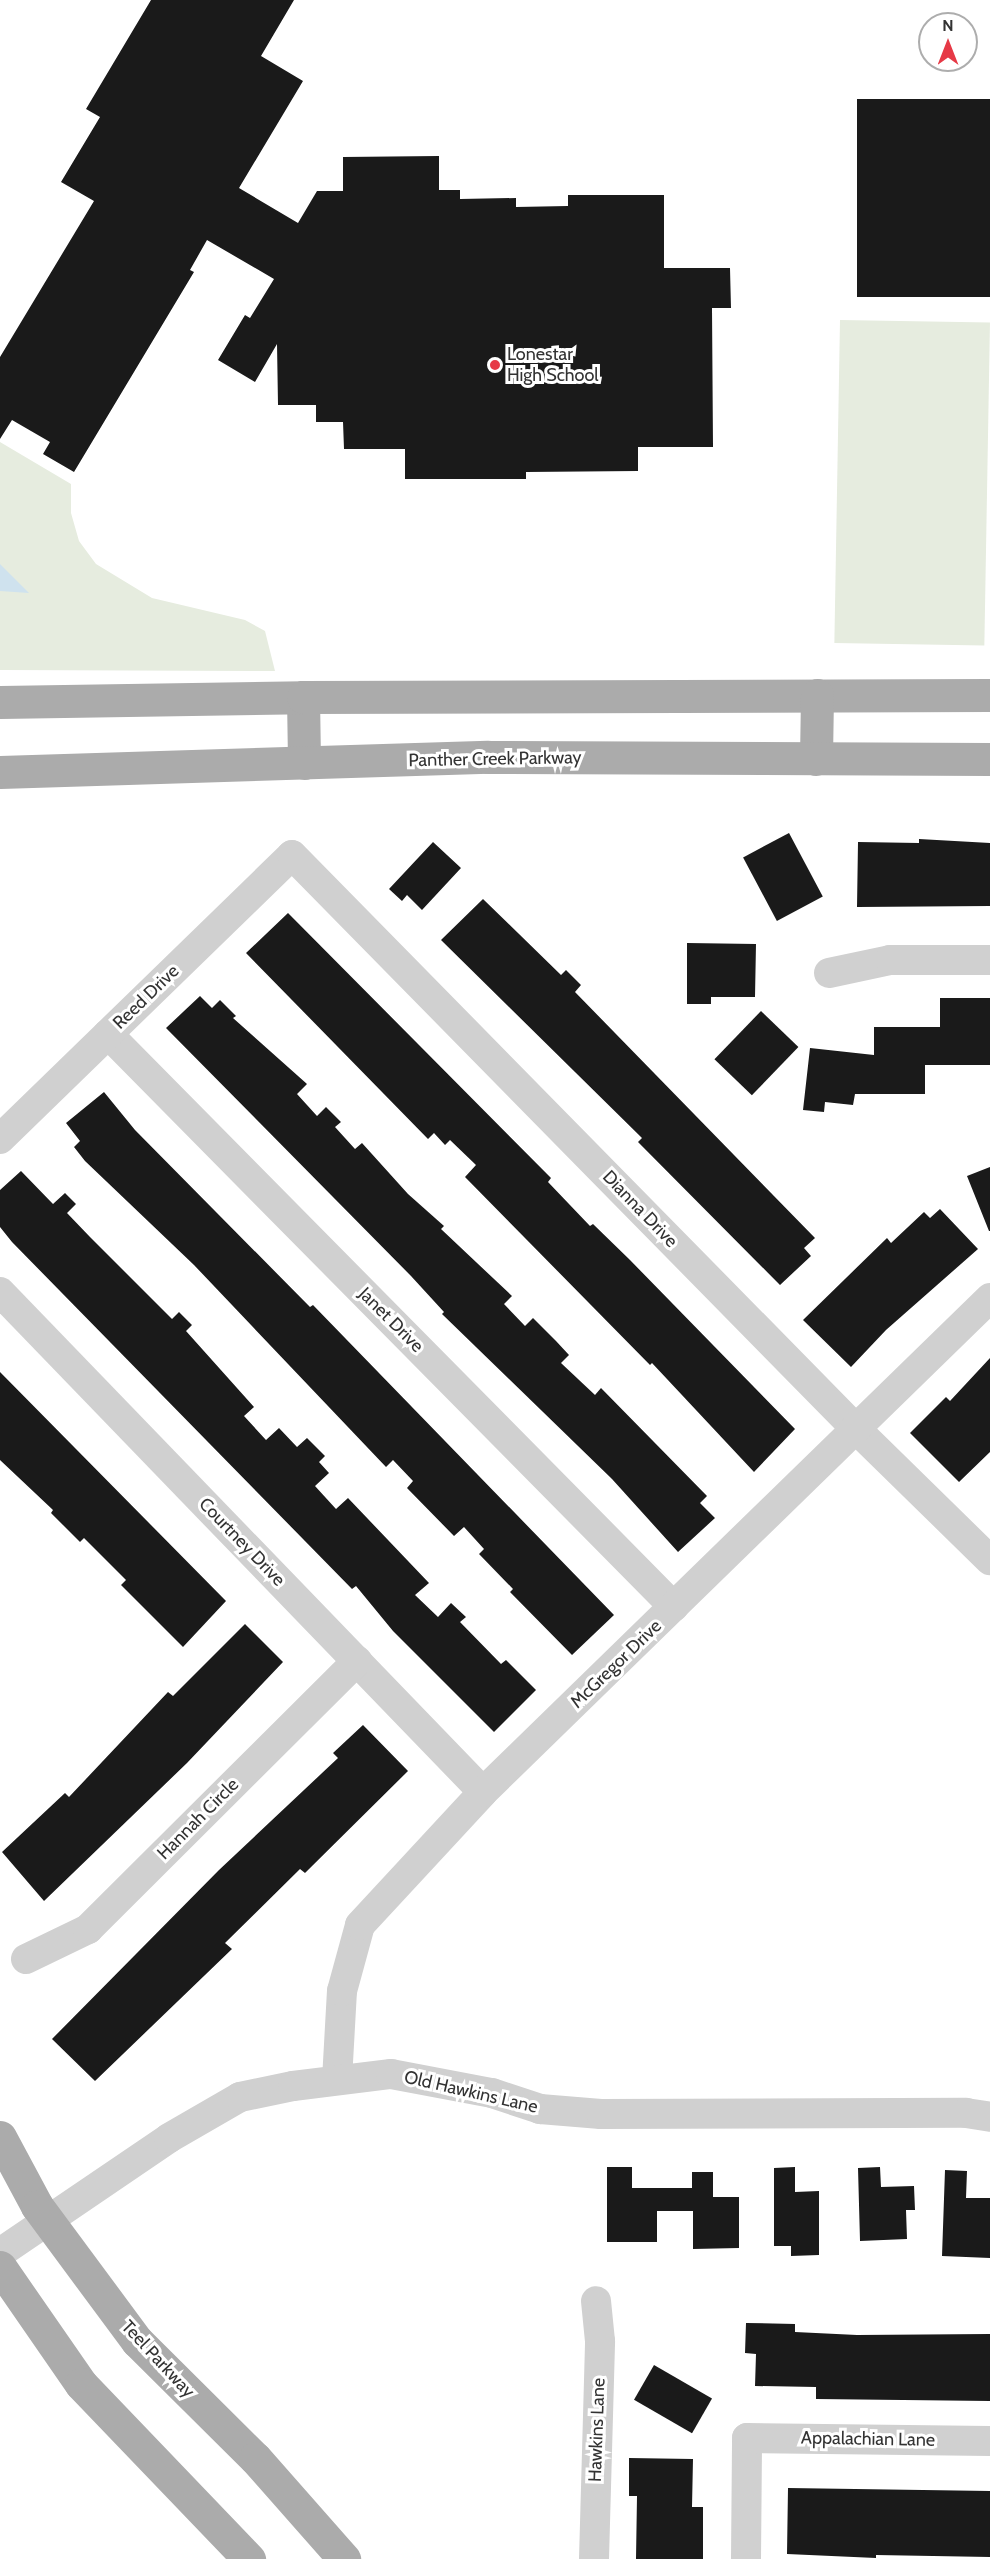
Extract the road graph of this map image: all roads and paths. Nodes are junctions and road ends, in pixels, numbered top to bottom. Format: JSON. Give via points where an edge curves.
{"nodes":[{"id":1,"x":817,"y":695,"type":"junction"},
{"id":2,"x":990,"y":695,"type":"edge"},
{"id":3,"x":303,"y":697,"type":"junction"},
{"id":4,"x":0,"y":702,"type":"edge"},
{"id":5,"x":816,"y":759,"type":"junction"},
{"id":6,"x":990,"y":759,"type":"edge"},
{"id":7,"x":304,"y":763,"type":"junction"},
{"id":8,"x":0,"y":772,"type":"edge"},
{"id":9,"x":292,"y":855,"type":"joint"},
{"id":10,"x":990,"y":960,"type":"edge"},
{"id":11,"x":829,"y":973,"type":"dead end"},
{"id":12,"x":108,"y":1034,"type":"junction"},
{"id":13,"x":0,"y":1139,"type":"edge"},
{"id":14,"x":0,"y":1292,"type":"edge"},
{"id":15,"x":990,"y":1298,"type":"edge"},
{"id":16,"x":855,"y":1428,"type":"junction"},
{"id":17,"x":990,"y":1560,"type":"edge"},
{"id":18,"x":675,"y":1607,"type":"junction"},
{"id":19,"x":357,"y":1661,"type":"junction"},
{"id":20,"x":483,"y":1792,"type":"junction"},
{"id":21,"x":26,"y":1959,"type":"dead end"},
{"id":22,"x":337,"y":2080,"type":"junction"},
{"id":23,"x":990,"y":2118,"type":"edge"},
{"id":24,"x":0,"y":2137,"type":"edge"},
{"id":25,"x":48,"y":2221,"type":"junction"},
{"id":26,"x":0,"y":2253,"type":"edge"},
{"id":27,"x":0,"y":2267,"type":"edge"},
{"id":28,"x":596,"y":2301,"type":"dead end"},
{"id":29,"x":990,"y":2441,"type":"edge"},
{"id":30,"x":249,"y":2559,"type":"edge"},
{"id":31,"x":344,"y":2559,"type":"edge"},
{"id":32,"x":594,"y":2559,"type":"edge"},
{"id":33,"x":746,"y":2559,"type":"edge"}],
"edges":[{"from":1,"to":2,"type":"main road"},
{"from":1,"to":3,"type":"main road"},
{"from":1,"to":5,"type":"main road"},
{"from":3,"to":4,"type":"main road"},
{"from":3,"to":7,"type":"main road"},
{"from":5,"to":6,"type":"main road","name":"Panther Creek Parkway"},
{"from":5,"to":7,"type":"main road","name":"Panther Creek Parkway","via":[[488,757]]},
{"from":7,"to":8,"type":"main road","name":"Panther Creek Parkway"},
{"from":9,"to":12,"type":"street","name":"Reed Drive"},
{"from":9,"to":16,"type":"street","name":"Dianna Drive"},
{"from":10,"to":11,"type":"street","via":[[890,960]]},
{"from":12,"to":13,"type":"street","name":"Reed Drive"},
{"from":12,"to":18,"type":"street","name":"Janet Drive"},
{"from":14,"to":19,"type":"street","name":"Courtney Drive"},
{"from":15,"to":16,"type":"street","name":"McGregor Drive"},
{"from":16,"to":17,"type":"street","name":"Dianna Drive"},
{"from":16,"to":18,"type":"street","name":"McGregor Drive"},
{"from":18,"to":20,"type":"street","name":"McGregor Drive"},
{"from":19,"to":20,"type":"street","name":"Courtney Drive"},
{"from":19,"to":21,"type":"street","name":"Hannah Circle","via":[[88,1929]]},
{"from":20,"to":22,"type":"street","name":"McGregor Drive","via":[[360,1925],[342,1991]]},
{"from":22,"to":23,"type":"street","name":"Old Hawkins Lane","via":[[391,2074],[492,2093],[540,2109],[602,2114],[966,2113]]},
{"from":22,"to":25,"type":"street","name":"Old Hawkins Lane","via":[[240,2097],[170,2138]]},
{"from":24,"to":25,"type":"main road","name":"Teel Parkway"},
{"from":25,"to":26,"type":"street","name":"Old Hawkins Lane"},
{"from":25,"to":31,"type":"main road","name":"Teel Parkway","via":[[137,2341],[255,2458]]},
{"from":27,"to":30,"type":"main road","via":[[81,2384]]},
{"from":28,"to":32,"type":"street","name":"Hawkins Lane","via":[[600,2341]]},
{"from":29,"to":33,"type":"street","name":"Appalachian Lane","via":[[747,2438]]}]}
